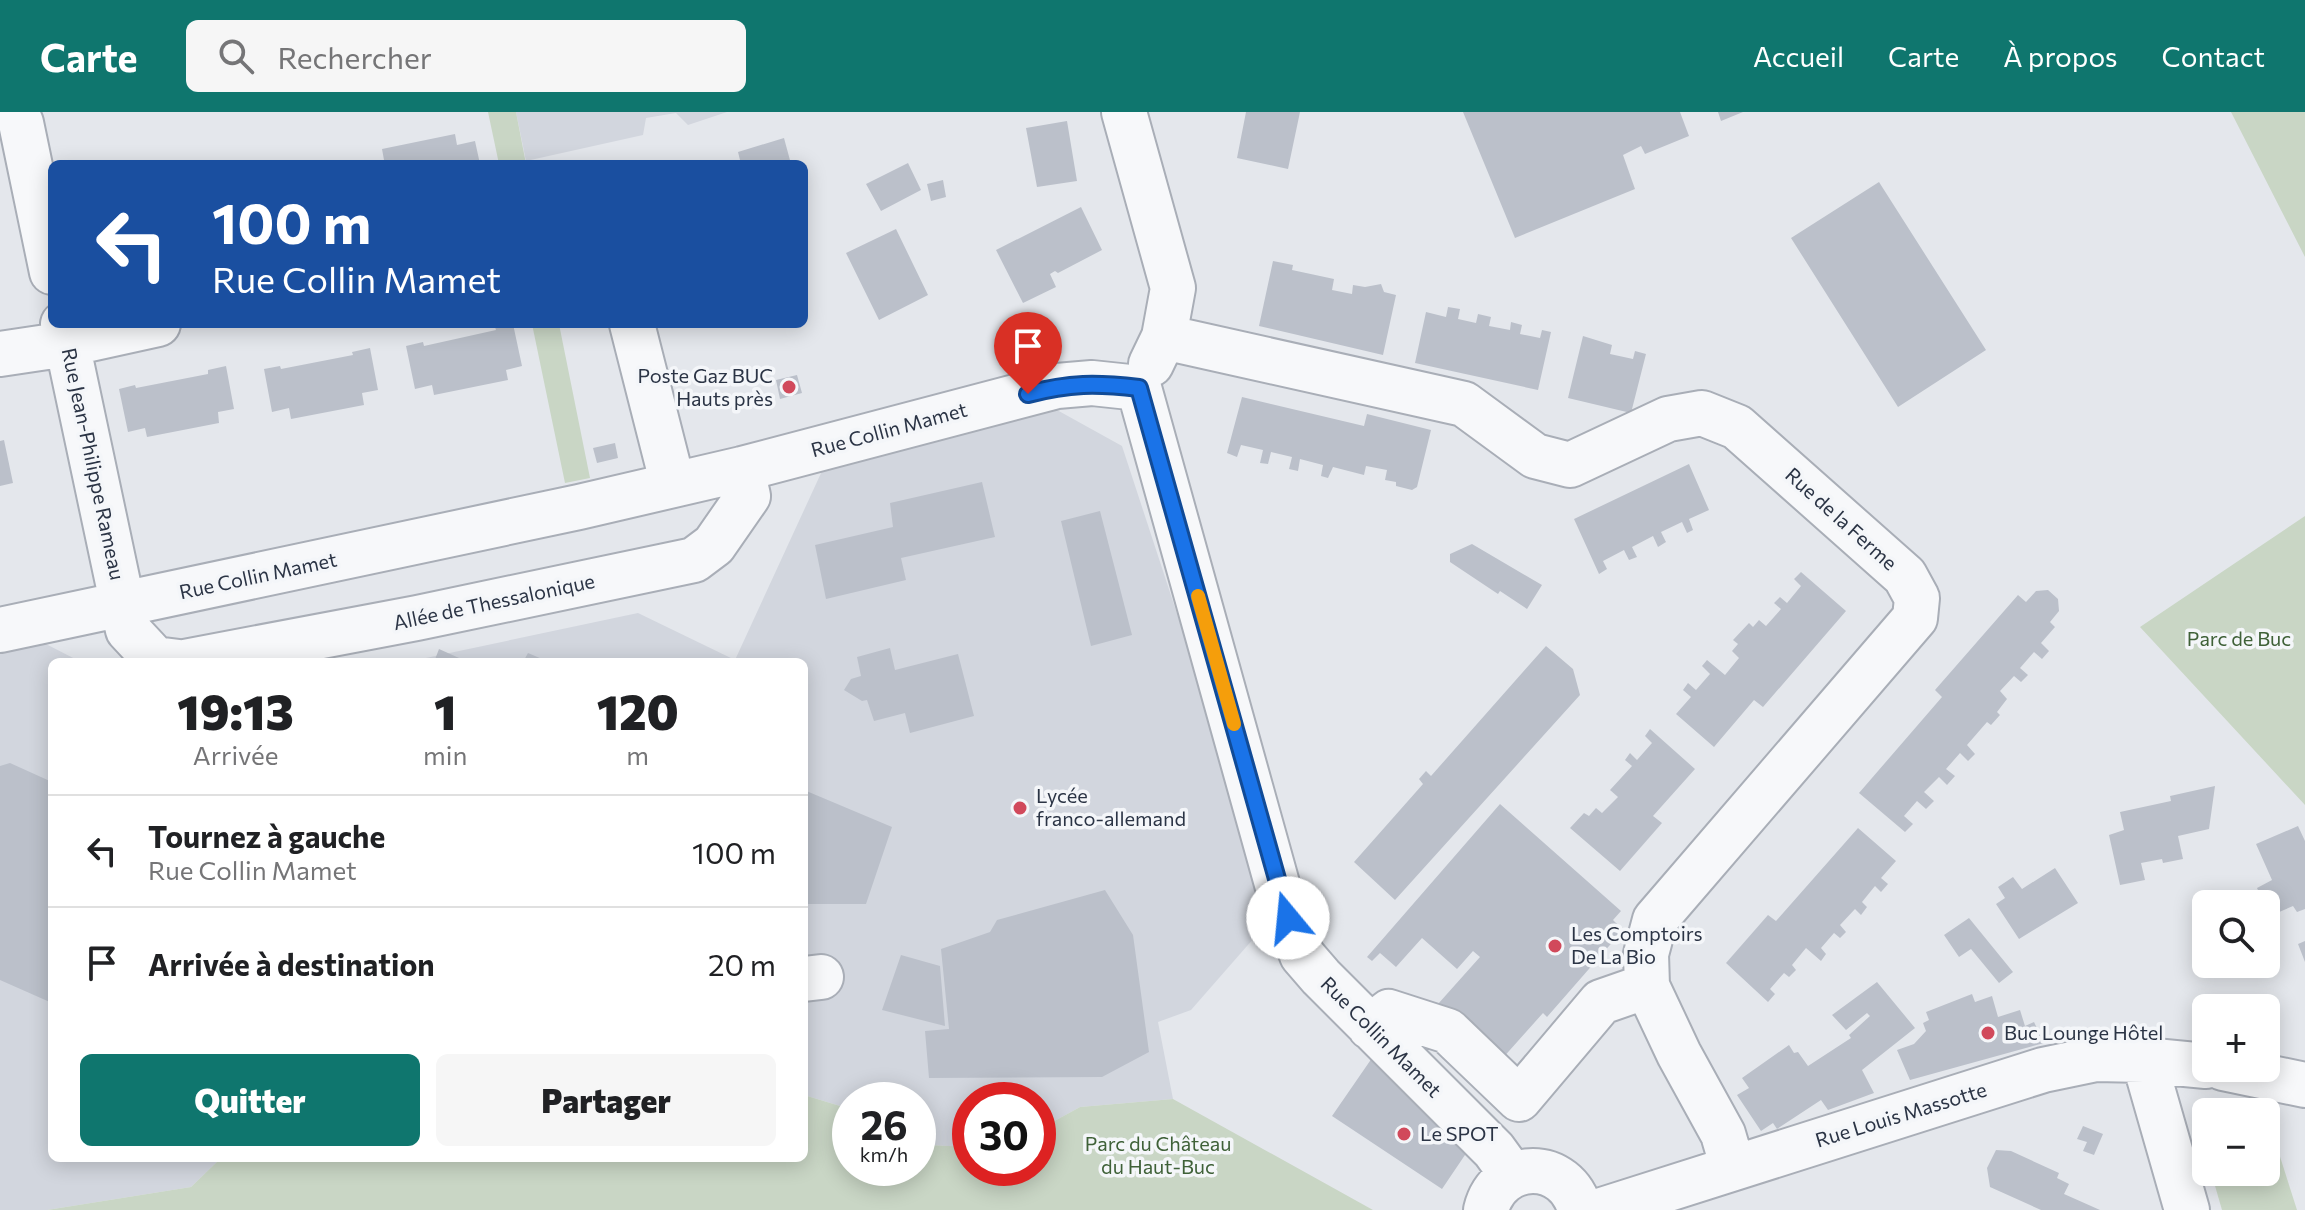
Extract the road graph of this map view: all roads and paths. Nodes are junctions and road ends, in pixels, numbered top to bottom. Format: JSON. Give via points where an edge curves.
{"nodes":[{"id":1,"x":16,"y":112,"type":"edge"},
{"id":2,"x":1124,"y":112,"type":"edge"},
{"id":3,"x":48,"y":253,"type":"edge"},
{"id":4,"x":121,"y":328,"type":"edge"},
{"id":5,"x":633,"y":328,"type":"edge"},
{"id":6,"x":65,"y":334,"type":"edge"},
{"id":7,"x":1164,"y":337,"type":"junction"},
{"id":8,"x":0,"y":354,"type":"edge"},
{"id":9,"x":1139,"y":388,"type":"junction"},
{"id":10,"x":742,"y":469,"type":"junction"},
{"id":11,"x":673,"y":485,"type":"junction"},
{"id":12,"x":122,"y":605,"type":"junction"},
{"id":13,"x":0,"y":630,"type":"edge"},
{"id":14,"x":277,"y":654,"type":"edge"},
{"id":15,"x":154,"y":658,"type":"edge"},
{"id":16,"x":230,"y":658,"type":"edge"},
{"id":17,"x":1647,"y":986,"type":"junction"},
{"id":18,"x":1370,"y":1027,"type":"junction"},
{"id":19,"x":2144,"y":1060,"type":"junction"},
{"id":20,"x":2192,"y":1065,"type":"edge"},
{"id":21,"x":2280,"y":1080,"type":"edge"},
{"id":22,"x":2305,"y":1085,"type":"edge"},
{"id":23,"x":1733,"y":1168,"type":"junction"},
{"id":24,"x":1512,"y":1175,"type":"junction"},
{"id":25,"x":1486,"y":1210,"type":"edge"},
{"id":26,"x":1580,"y":1210,"type":"edge"},
{"id":27,"x":1602,"y":1210,"type":"edge"},
{"id":28,"x":2187,"y":1210,"type":"edge"}],
"edges":[{"from":1,"to":3,"type":"street"},
{"from":2,"to":7,"type":"street","via":[[1173,288]]},
{"from":4,"to":6,"type":"street"},
{"from":5,"to":11,"type":"street"},
{"from":6,"to":8,"type":"street"},
{"from":6,"to":12,"type":"street","name":"Rue Jean-Philippe Rameau"},
{"from":7,"to":9,"type":"street"},
{"from":7,"to":17,"type":"street","name":"Rue de la Ferme","via":[[1464,404],[1535,456],[1570,465],[1668,419],[1702,413],[1737,427],[1905,576],[1917,598],[1915,618],[1655,920],[1646,954]]},
{"from":9,"to":10,"type":"street","name":"Rue Collin Mamet","via":[[1057,386]]},
{"from":9,"to":18,"type":"street","name":"Rue Collin Mamet","via":[[1288,918],[1302,955]]},
{"from":10,"to":11,"type":"street","name":"Rue Collin Mamet"},
{"from":10,"to":14,"type":"street","name":"Allée de Thessalonique","via":[[748,496],[714,545],[694,560]]},
{"from":11,"to":12,"type":"street","name":"Rue Collin Mamet"},
{"from":12,"to":13,"type":"street","name":"Rue Collin Mamet"},
{"from":12,"to":15,"type":"street","name":"Allée de Thessalonique","via":[[128,630]]},
{"from":14,"to":16,"type":"street","name":"Allée de Thessalonique"},
{"from":17,"to":18,"type":"street","via":[[1601,1002],[1519,1099],[1448,1031],[1389,1012]]},
{"from":17,"to":23,"type":"street","name":"Rue de la Ferme","via":[[1723,1134]]},
{"from":18,"to":24,"type":"street","name":"Rue Collin Mamet","via":[[1494,1150]]},
{"from":19,"to":20,"type":"street","name":"Rue Louis Massotte"},
{"from":19,"to":23,"type":"street","name":"Rue Louis Massotte","via":[[2096,1059],[2043,1070]]},
{"from":19,"to":28,"type":"street"},
{"from":21,"to":22,"type":"street"},
{"from":23,"to":27,"type":"street","name":"Rue Louis Massotte"},
{"from":24,"to":25,"type":"street","via":[[1494,1191]]},
{"from":24,"to":26,"type":"street","via":[[1527,1171],[1557,1177],[1570,1187]]}]}
